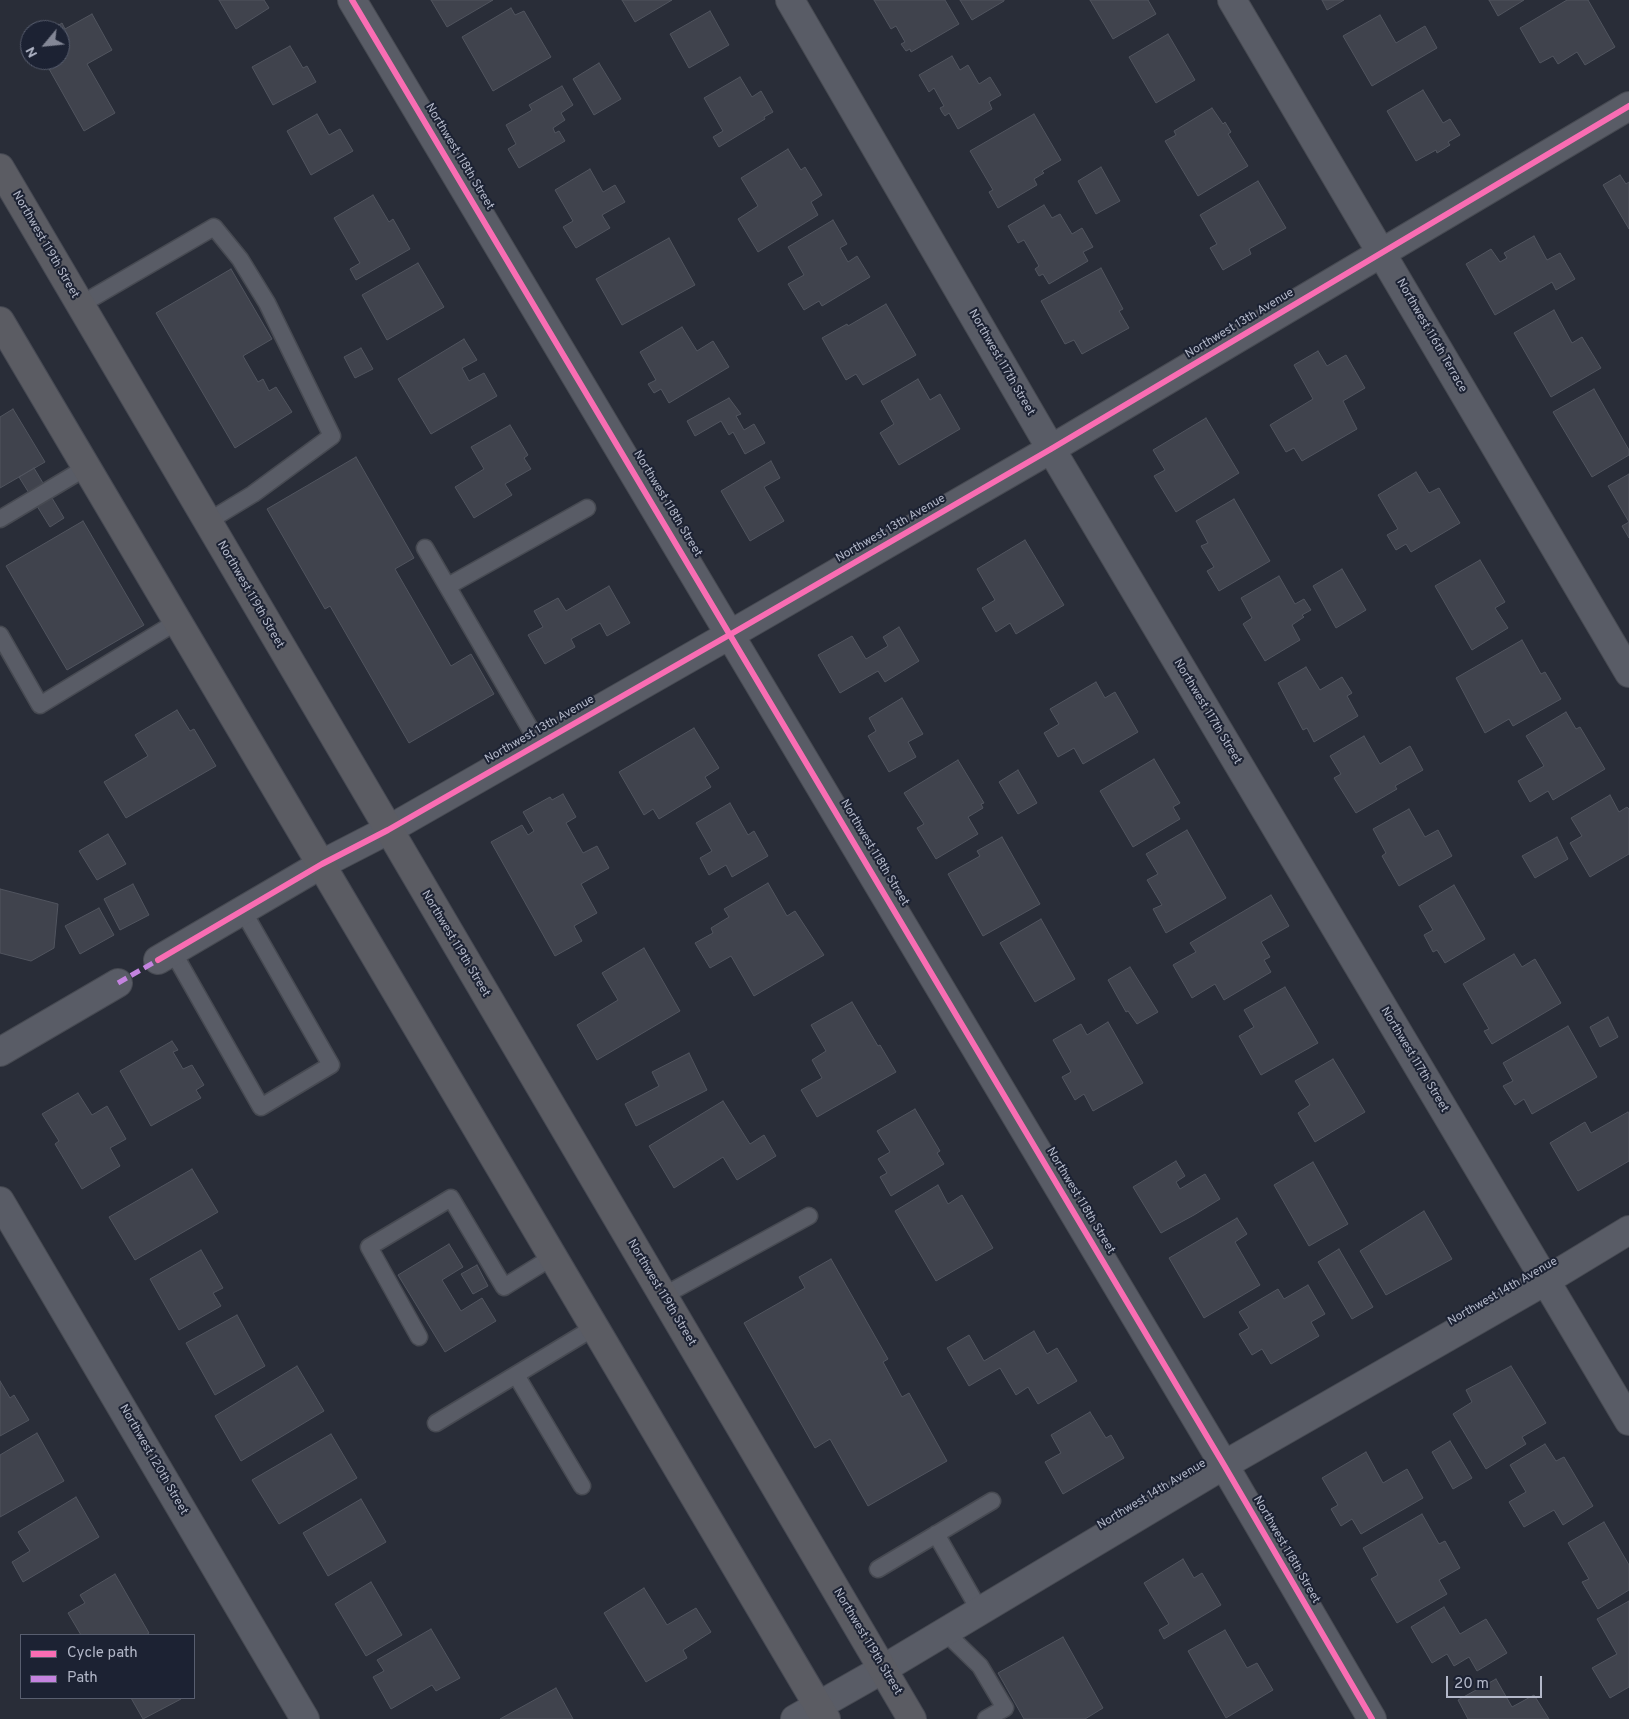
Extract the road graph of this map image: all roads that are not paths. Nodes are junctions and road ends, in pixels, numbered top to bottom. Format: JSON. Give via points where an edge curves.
{"nodes":[{"id":1,"x":352,"y":0,"type":"edge"},
{"id":2,"x":790,"y":0,"type":"edge"},
{"id":3,"x":1232,"y":0,"type":"edge"},
{"id":4,"x":1629,"y":106,"type":"edge"},
{"id":5,"x":0,"y":168,"type":"edge"},
{"id":6,"x":1382,"y":252,"type":"junction"},
{"id":7,"x":80,"y":305,"type":"junction"},
{"id":8,"x":3,"y":334,"type":"edge"},
{"id":9,"x":1051,"y":449,"type":"junction"},
{"id":10,"x":86,"y":467,"type":"junction"},
{"id":11,"x":587,"y":508,"type":"dead end"},
{"id":12,"x":0,"y":518,"type":"edge"},
{"id":13,"x":207,"y":522,"type":"junction"},
{"id":14,"x":426,"y":548,"type":"dead end"},
{"id":15,"x":448,"y":586,"type":"junction"},
{"id":16,"x":178,"y":621,"type":"junction"},
{"id":17,"x":731,"y":634,"type":"junction"},
{"id":18,"x":0,"y":635,"type":"edge"},
{"id":19,"x":1629,"y":673,"type":"edge"},
{"id":20,"x":539,"y":744,"type":"junction"},
{"id":21,"x":388,"y":830,"type":"junction"},
{"id":22,"x":322,"y":864,"type":"junction"},
{"id":23,"x":243,"y":911,"type":"junction"},
{"id":24,"x":165,"y":956,"type":"joint"},
{"id":25,"x":118,"y":983,"type":"dead end"},
{"id":26,"x":0,"y":1052,"type":"edge"},
{"id":27,"x":0,"y":1201,"type":"edge"},
{"id":28,"x":809,"y":1216,"type":"dead end"},
{"id":29,"x":1629,"y":1230,"type":"edge"},
{"id":30,"x":554,"y":1256,"type":"junction"},
{"id":31,"x":1545,"y":1281,"type":"junction"},
{"id":32,"x":663,"y":1296,"type":"junction"},
{"id":33,"x":595,"y":1327,"type":"junction"},
{"id":34,"x":419,"y":1337,"type":"dead end"},
{"id":35,"x":516,"y":1374,"type":"junction"},
{"id":36,"x":1629,"y":1421,"type":"edge"},
{"id":37,"x":436,"y":1424,"type":"dead end"},
{"id":38,"x":1224,"y":1465,"type":"junction"},
{"id":39,"x":582,"y":1486,"type":"dead end"},
{"id":40,"x":992,"y":1501,"type":"dead end"},
{"id":41,"x":936,"y":1534,"type":"junction"},
{"id":42,"x":878,"y":1569,"type":"dead end"},
{"id":43,"x":980,"y":1611,"type":"junction"},
{"id":44,"x":945,"y":1632,"type":"junction"},
{"id":45,"x":883,"y":1669,"type":"junction"},
{"id":46,"x":822,"y":1712,"type":"edge"},
{"id":47,"x":305,"y":1719,"type":"edge"},
{"id":48,"x":795,"y":1719,"type":"edge"},
{"id":49,"x":912,"y":1719,"type":"edge"},
{"id":50,"x":986,"y":1719,"type":"edge"},
{"id":51,"x":1372,"y":1719,"type":"edge"}],
"edges":[{"from":1,"to":17,"type":"street","name":"Northwest 118th Street"},
{"from":2,"to":9,"type":"street","name":"Northwest 117th Street"},
{"from":3,"to":6,"type":"street","name":"Northwest 116th Terrace"},
{"from":4,"to":6,"type":"street","name":"Northwest 13th Avenue"},
{"from":5,"to":7,"type":"highway","name":"Northwest 119th Street"},
{"from":6,"to":9,"type":"street","name":"Northwest 13th Avenue"},
{"from":6,"to":19,"type":"street","name":"Northwest 116th Terrace"},
{"from":7,"to":13,"type":"highway","name":"Northwest 119th Street"},
{"from":7,"to":13,"type":"lane","via":[[214,227],[240,259],[267,303],[332,436],[253,494]]},
{"from":8,"to":10,"type":"highway"},
{"from":9,"to":17,"type":"street","name":"Northwest 13th Avenue"},
{"from":9,"to":31,"type":"street","name":"Northwest 117th Street"},
{"from":10,"to":12,"type":"lane"},
{"from":10,"to":16,"type":"highway"},
{"from":11,"to":15,"type":"lane"},
{"from":13,"to":21,"type":"highway","name":"Northwest 119th Street"},
{"from":14,"to":15,"type":"lane"},
{"from":15,"to":20,"type":"lane"},
{"from":16,"to":18,"type":"lane","via":[[40,705]]},
{"from":16,"to":22,"type":"highway"},
{"from":17,"to":20,"type":"street","name":"Northwest 13th Avenue"},
{"from":17,"to":38,"type":"street","name":"Northwest 118th Street"},
{"from":20,"to":21,"type":"street","name":"Northwest 13th Avenue"},
{"from":21,"to":22,"type":"street","name":"Northwest 13th Avenue"},
{"from":21,"to":32,"type":"highway","name":"Northwest 119th Street"},
{"from":22,"to":23,"type":"street","name":"Northwest 13th Avenue"},
{"from":22,"to":30,"type":"highway"},
{"from":23,"to":24,"type":"street","name":"Northwest 13th Avenue"},
{"from":23,"to":24,"type":"lane","via":[[331,1065],[260,1107]]},
{"from":25,"to":26,"type":"street"},
{"from":27,"to":47,"type":"street","name":"Northwest 120th Street"},
{"from":28,"to":32,"type":"lane"},
{"from":29,"to":31,"type":"street","name":"Northwest 14th Avenue"},
{"from":30,"to":33,"type":"highway"},
{"from":30,"to":34,"type":"lane","via":[[504,1287],[452,1198],[410,1222],[369,1247]]},
{"from":31,"to":36,"type":"street","name":"Northwest 117th Street"},
{"from":31,"to":38,"type":"street","name":"Northwest 14th Avenue"},
{"from":32,"to":45,"type":"highway","name":"Northwest 119th Street"},
{"from":33,"to":35,"type":"lane"},
{"from":33,"to":46,"type":"highway"},
{"from":35,"to":37,"type":"lane"},
{"from":35,"to":39,"type":"lane"},
{"from":38,"to":43,"type":"street","name":"Northwest 14th Avenue"},
{"from":38,"to":51,"type":"street","name":"Northwest 118th Street"},
{"from":40,"to":41,"type":"lane"},
{"from":41,"to":42,"type":"lane"},
{"from":41,"to":43,"type":"lane"},
{"from":43,"to":44,"type":"street","name":"Northwest 14th Avenue"},
{"from":44,"to":45,"type":"street","name":"Northwest 14th Avenue"},
{"from":44,"to":50,"type":"lane","via":[[980,1666],[1005,1708]]},
{"from":45,"to":46,"type":"street","name":"Northwest 14th Avenue"},
{"from":45,"to":49,"type":"highway","name":"Northwest 119th Street"},
{"from":46,"to":48,"type":"street","name":"Northwest 14th Avenue"}]}
